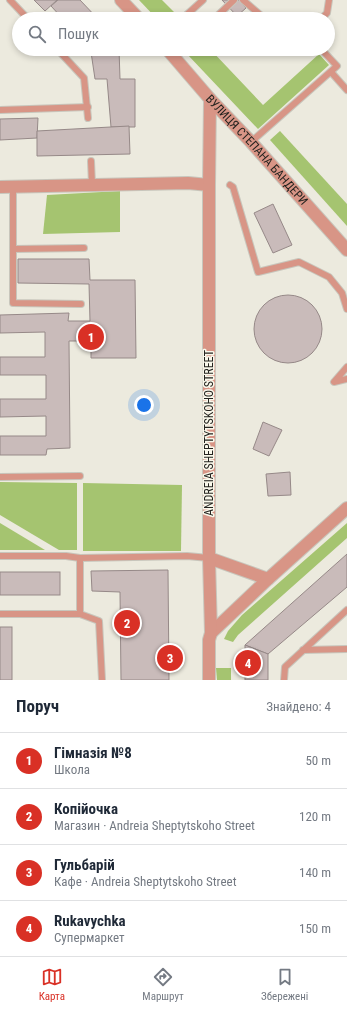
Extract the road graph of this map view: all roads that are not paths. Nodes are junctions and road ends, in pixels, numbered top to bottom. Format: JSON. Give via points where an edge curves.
{"nodes":[{"id":1,"x":10,"y":0,"type":"edge"},
{"id":2,"x":121,"y":0,"type":"edge"},
{"id":3,"x":203,"y":0,"type":"edge"},
{"id":4,"x":234,"y":0,"type":"edge"},
{"id":5,"x":243,"y":0,"type":"edge"},
{"id":6,"x":329,"y":0,"type":"edge"},
{"id":7,"x":21,"y":12,"type":"edge"},
{"id":8,"x":132,"y":12,"type":"edge"},
{"id":9,"x":190,"y":12,"type":"edge"},
{"id":10,"x":221,"y":12,"type":"edge"},
{"id":11,"x":257,"y":12,"type":"edge"},
{"id":12,"x":327,"y":12,"type":"edge"},
{"id":13,"x":64,"y":56,"type":"edge"},
{"id":14,"x":177,"y":56,"type":"edge"},
{"id":15,"x":328,"y":56,"type":"edge"},
{"id":16,"x":331,"y":72,"type":"junction"},
{"id":17,"x":347,"y":90,"type":"edge"},
{"id":18,"x":210,"y":99,"type":"junction"},
{"id":19,"x":88,"y":107,"type":"junction"},
{"id":20,"x":0,"y":110,"type":"edge"},
{"id":21,"x":88,"y":118,"type":"dead end"},
{"id":22,"x":251,"y":142,"type":"junction"},
{"id":23,"x":91,"y":161,"type":"dead end"},
{"id":24,"x":92,"y":184,"type":"junction"},
{"id":25,"x":209,"y":185,"type":"junction"},
{"id":26,"x":230,"y":185,"type":"dead end"},
{"id":27,"x":0,"y":186,"type":"edge"},
{"id":28,"x":13,"y":186,"type":"junction"},
{"id":29,"x":84,"y":248,"type":"dead end"},
{"id":30,"x":13,"y":249,"type":"junction"},
{"id":31,"x":347,"y":250,"type":"edge"},
{"id":32,"x":81,"y":304,"type":"dead end"},
{"id":33,"x":347,"y":309,"type":"edge"},
{"id":34,"x":347,"y":367,"type":"edge"},
{"id":35,"x":347,"y":379,"type":"edge"},
{"id":36,"x":80,"y":476,"type":"dead end"},
{"id":37,"x":0,"y":477,"type":"edge"},
{"id":38,"x":347,"y":508,"type":"edge"},
{"id":39,"x":0,"y":556,"type":"edge"},
{"id":40,"x":80,"y":558,"type":"junction"},
{"id":41,"x":209,"y":558,"type":"junction"},
{"id":42,"x":268,"y":579,"type":"junction"},
{"id":43,"x":347,"y":610,"type":"edge"},
{"id":44,"x":0,"y":614,"type":"edge"},
{"id":45,"x":80,"y":614,"type":"junction"},
{"id":46,"x":211,"y":633,"type":"junction"},
{"id":47,"x":347,"y":649,"type":"edge"},
{"id":48,"x":303,"y":650,"type":"junction"},
{"id":49,"x":102,"y":680,"type":"edge"},
{"id":50,"x":209,"y":680,"type":"edge"},
{"id":51,"x":284,"y":680,"type":"edge"}],
"edges":[{"from":1,"to":7,"type":"lane"},
{"from":2,"to":8,"type":"street"},
{"from":3,"to":9,"type":"lane"},
{"from":4,"to":10,"type":"lane"},
{"from":5,"to":11,"type":"lane"},
{"from":6,"to":12,"type":"lane"},
{"from":13,"to":19,"type":"lane","via":[[84,78]]},
{"from":14,"to":18,"type":"street","name":"ВУЛИЦЯ СТЕПАНА БАНДЕРИ"},
{"from":15,"to":16,"type":"lane","via":[[337,66]]},
{"from":16,"to":17,"type":"lane"},
{"from":16,"to":22,"type":"lane"},
{"from":18,"to":22,"type":"street","name":"ВУЛИЦЯ СТЕПАНА БАНДЕРИ"},
{"from":18,"to":25,"type":"street","name":"ANDREIA SHEPTYTSKOHO STREET"},
{"from":19,"to":20,"type":"lane"},
{"from":19,"to":21,"type":"lane"},
{"from":22,"to":31,"type":"street","name":"ВУЛИЦЯ СТЕПАНА БАНДЕРИ"},
{"from":23,"to":24,"type":"lane"},
{"from":24,"to":25,"type":"street"},
{"from":24,"to":28,"type":"street"},
{"from":25,"to":41,"type":"street","name":"ANDREIA SHEPTYTSKOHO STREET"},
{"from":26,"to":33,"type":"lane","via":[[258,272],[298,262],[329,277],[342,292]]},
{"from":27,"to":28,"type":"street"},
{"from":28,"to":30,"type":"lane"},
{"from":29,"to":30,"type":"lane"},
{"from":30,"to":32,"type":"lane","via":[[13,303]]},
{"from":34,"to":35,"type":"lane","via":[[334,382]]},
{"from":36,"to":37,"type":"lane"},
{"from":38,"to":42,"type":"street"},
{"from":39,"to":40,"type":"lane"},
{"from":40,"to":41,"type":"lane"},
{"from":40,"to":45,"type":"lane"},
{"from":41,"to":42,"type":"street"},
{"from":41,"to":46,"type":"street","name":"ANDREIA SHEPTYTSKOHO STREET"},
{"from":42,"to":46,"type":"street"},
{"from":43,"to":48,"type":"lane"},
{"from":44,"to":45,"type":"lane"},
{"from":45,"to":49,"type":"lane","via":[[99,621]]},
{"from":46,"to":50,"type":"street","name":"ANDREIA SHEPTYTSKOHO STREET"},
{"from":47,"to":48,"type":"lane"},
{"from":48,"to":51,"type":"lane","via":[[285,666]]}]}
